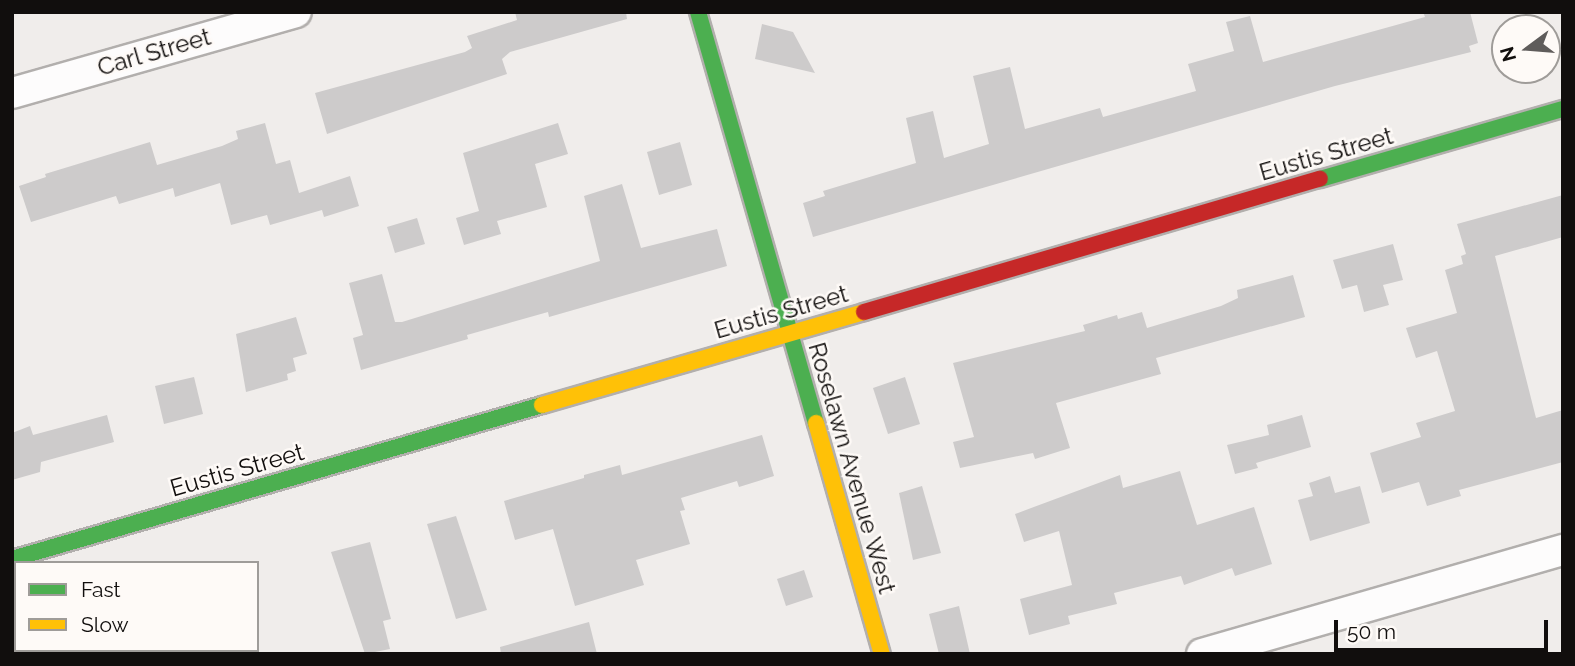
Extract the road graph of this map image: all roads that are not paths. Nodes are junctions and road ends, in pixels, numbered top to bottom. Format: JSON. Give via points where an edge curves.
{"nodes":[{"id":1,"x":296,"y":12,"type":"edge"},
{"id":2,"x":698,"y":12,"type":"edge"},
{"id":3,"x":12,"y":93,"type":"edge"},
{"id":4,"x":1563,"y":109,"type":"edge"},
{"id":5,"x":789,"y":333,"type":"junction"},
{"id":6,"x":1563,"y":550,"type":"edge"},
{"id":7,"x":12,"y":559,"type":"edge"},
{"id":8,"x":882,"y":654,"type":"edge"},
{"id":9,"x":1202,"y":654,"type":"edge"}],
"edges":[{"from":1,"to":3,"type":"street","name":"Carl Street"},
{"from":2,"to":5,"type":"street","name":"Roselawn Avenue West"},
{"from":4,"to":5,"type":"street","name":"Eustis Street"},
{"from":5,"to":7,"type":"street","name":"Eustis Street"},
{"from":5,"to":8,"type":"street","name":"Roselawn Avenue West"},
{"from":6,"to":9,"type":"street"}]}
